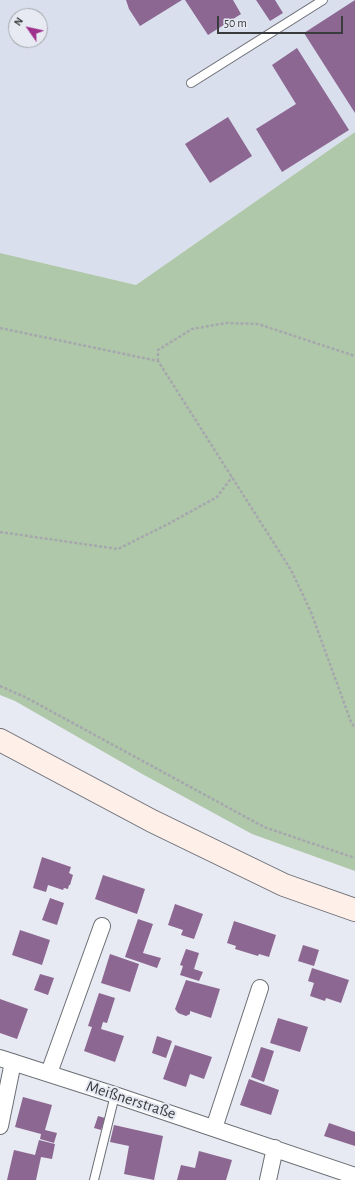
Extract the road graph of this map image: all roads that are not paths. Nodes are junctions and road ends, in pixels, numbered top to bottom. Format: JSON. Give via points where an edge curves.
{"nodes":[{"id":1,"x":321,"y":1,"type":"edge"},
{"id":2,"x":191,"y":83,"type":"dead end"},
{"id":3,"x":0,"y":740,"type":"edge"},
{"id":4,"x":355,"y":910,"type":"edge"},
{"id":5,"x":102,"y":926,"type":"dead end"},
{"id":6,"x":260,"y":988,"type":"dead end"},
{"id":7,"x":6,"y":1060,"type":"edge"},
{"id":8,"x":49,"y":1073,"type":"junction"},
{"id":9,"x":115,"y":1095,"type":"junction"},
{"id":10,"x":0,"y":1126,"type":"edge"},
{"id":11,"x":214,"y":1128,"type":"junction"},
{"id":12,"x":275,"y":1148,"type":"junction"},
{"id":13,"x":355,"y":1176,"type":"edge"},
{"id":14,"x":94,"y":1180,"type":"edge"},
{"id":15,"x":268,"y":1180,"type":"edge"}],
"edges":[{"from":1,"to":2,"type":"lane"},
{"from":3,"to":4,"type":"main road","via":[[152,821],[284,885]]},
{"from":5,"to":8,"type":"street"},
{"from":6,"to":11,"type":"street"},
{"from":7,"to":8,"type":"street","name":"Meißnerstraße"},
{"from":7,"to":10,"type":"street"},
{"from":8,"to":9,"type":"street","name":"Meißnerstraße"},
{"from":9,"to":11,"type":"street","name":"Meißnerstraße"},
{"from":9,"to":14,"type":"lane"},
{"from":11,"to":12,"type":"street","name":"Meißnerstraße"},
{"from":12,"to":13,"type":"street","name":"Meißnerstraße"},
{"from":12,"to":15,"type":"street"}]}
